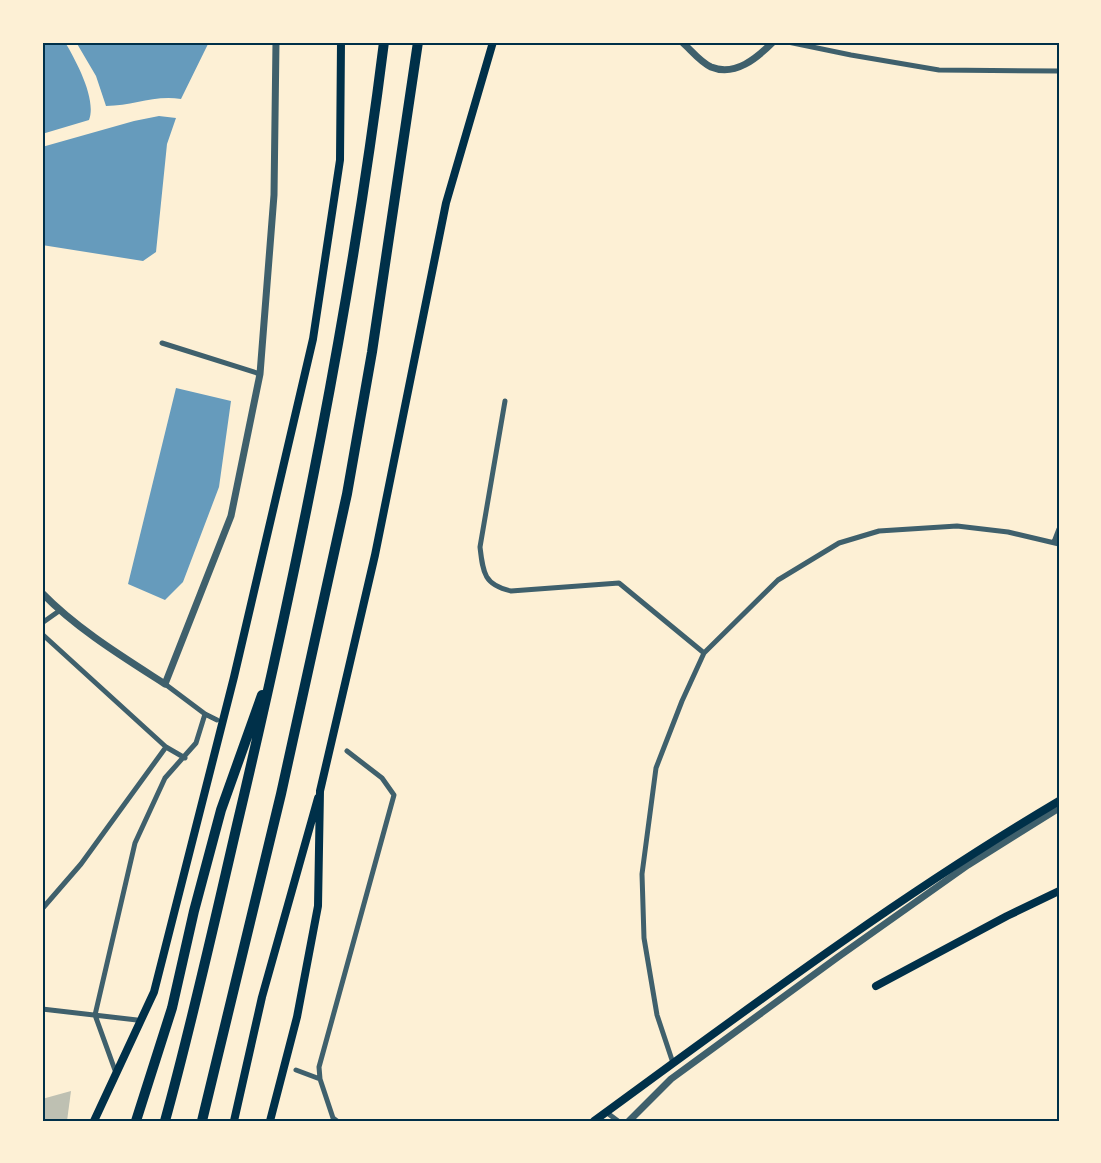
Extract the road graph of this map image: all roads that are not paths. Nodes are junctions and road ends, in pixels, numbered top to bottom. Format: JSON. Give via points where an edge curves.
{"nodes":[{"id":1,"x":276,"y":42,"type":"edge"},
{"id":2,"x":341,"y":42,"type":"edge"},
{"id":3,"x":384,"y":42,"type":"edge"},
{"id":4,"x":418,"y":42,"type":"edge"},
{"id":5,"x":493,"y":42,"type":"edge"},
{"id":6,"x":682,"y":42,"type":"edge"},
{"id":7,"x":773,"y":42,"type":"edge"},
{"id":8,"x":788,"y":42,"type":"edge"},
{"id":9,"x":1059,"y":71,"type":"edge"},
{"id":10,"x":162,"y":343,"type":"dead end"},
{"id":11,"x":260,"y":375,"type":"junction"},
{"id":12,"x":505,"y":401,"type":"dead end"},
{"id":13,"x":1059,"y":529,"type":"edge"},
{"id":14,"x":1056,"y":543,"type":"edge"},
{"id":15,"x":42,"y":593,"type":"edge"},
{"id":16,"x":59,"y":611,"type":"junction"},
{"id":17,"x":42,"y":623,"type":"edge"},
{"id":18,"x":42,"y":634,"type":"edge"},
{"id":19,"x":704,"y":653,"type":"junction"},
{"id":20,"x":276,"y":658,"type":"junction"},
{"id":21,"x":165,"y":684,"type":"junction"},
{"id":22,"x":205,"y":714,"type":"junction"},
{"id":23,"x":217,"y":720,"type":"dead end"},
{"id":24,"x":166,"y":747,"type":"junction"},
{"id":25,"x":347,"y":751,"type":"dead end"},
{"id":26,"x":185,"y":758,"type":"junction"},
{"id":27,"x":320,"y":791,"type":"junction"},
{"id":28,"x":1059,"y":801,"type":"edge"},
{"id":29,"x":1059,"y":808,"type":"edge"},
{"id":30,"x":1059,"y":891,"type":"edge"},
{"id":31,"x":42,"y":909,"type":"edge"},
{"id":32,"x":876,"y":986,"type":"dead end"},
{"id":33,"x":42,"y":1009,"type":"edge"},
{"id":34,"x":96,"y":1015,"type":"junction"},
{"id":35,"x":137,"y":1020,"type":"dead end"},
{"id":36,"x":673,"y":1063,"type":"junction"},
{"id":37,"x":296,"y":1070,"type":"dead end"},
{"id":38,"x":116,"y":1075,"type":"junction"},
{"id":39,"x":320,"y":1079,"type":"junction"},
{"id":40,"x":606,"y":1112,"type":"junction"},
{"id":41,"x":94,"y":1121,"type":"edge"},
{"id":42,"x":136,"y":1121,"type":"edge"},
{"id":43,"x":165,"y":1121,"type":"edge"},
{"id":44,"x":202,"y":1121,"type":"edge"},
{"id":45,"x":234,"y":1121,"type":"edge"},
{"id":46,"x":270,"y":1121,"type":"edge"},
{"id":47,"x":337,"y":1121,"type":"edge"},
{"id":48,"x":594,"y":1121,"type":"edge"},
{"id":49,"x":618,"y":1121,"type":"edge"},
{"id":50,"x":629,"y":1121,"type":"edge"}],
"edges":[{"from":1,"to":11,"type":"street","via":[[274,195]]},
{"from":2,"to":38,"type":"main road","via":[[340,160],[313,339],[234,677],[154,992]]},
{"from":3,"to":20,"type":"highway","via":[[342,323]]},
{"from":4,"to":44,"type":"highway","via":[[347,494],[281,794]]},
{"from":5,"to":27,"type":"main road","via":[[446,203],[375,555]]},
{"from":6,"to":7,"type":"street","via":[[710,66],[721,70],[732,70],[757,58]]},
{"from":8,"to":9,"type":"street","via":[[939,70]]},
{"from":10,"to":11,"type":"street"},
{"from":11,"to":21,"type":"street","via":[[231,516]]},
{"from":12,"to":19,"type":"street","via":[[480,547],[488,579],[496,588],[511,591],[619,583]]},
{"from":13,"to":14,"type":"street"},
{"from":14,"to":19,"type":"street","via":[[957,526],[879,531],[839,543],[778,580]]},
{"from":15,"to":16,"type":"street"},
{"from":16,"to":17,"type":"street"},
{"from":16,"to":21,"type":"street"},
{"from":18,"to":24,"type":"street"},
{"from":19,"to":36,"type":"street","via":[[656,768],[642,873],[649,971],[657,1015]]},
{"from":20,"to":42,"type":"highway","via":[[221,810],[172,1008]]},
{"from":20,"to":43,"type":"highway"},
{"from":21,"to":22,"type":"street"},
{"from":22,"to":23,"type":"street"},
{"from":22,"to":26,"type":"street","via":[[196,742]]},
{"from":24,"to":26,"type":"street"},
{"from":24,"to":31,"type":"street","via":[[81,864]]},
{"from":25,"to":39,"type":"street","via":[[382,778],[394,795],[319,1067]]},
{"from":26,"to":34,"type":"street","via":[[165,778],[135,843]]},
{"from":27,"to":45,"type":"main road","via":[[262,998]]},
{"from":27,"to":46,"type":"main road","via":[[318,906],[297,1017]]},
{"from":28,"to":36,"type":"main road","via":[[883,913]]},
{"from":29,"to":50,"type":"street","via":[[968,865],[838,957],[671,1079]]},
{"from":30,"to":32,"type":"main road"},
{"from":33,"to":34,"type":"street"},
{"from":34,"to":35,"type":"street"},
{"from":34,"to":38,"type":"street"},
{"from":36,"to":40,"type":"main road"},
{"from":37,"to":39,"type":"street"},
{"from":38,"to":41,"type":"main road"},
{"from":39,"to":47,"type":"street"},
{"from":40,"to":48,"type":"main road"},
{"from":40,"to":49,"type":"street"}]}
